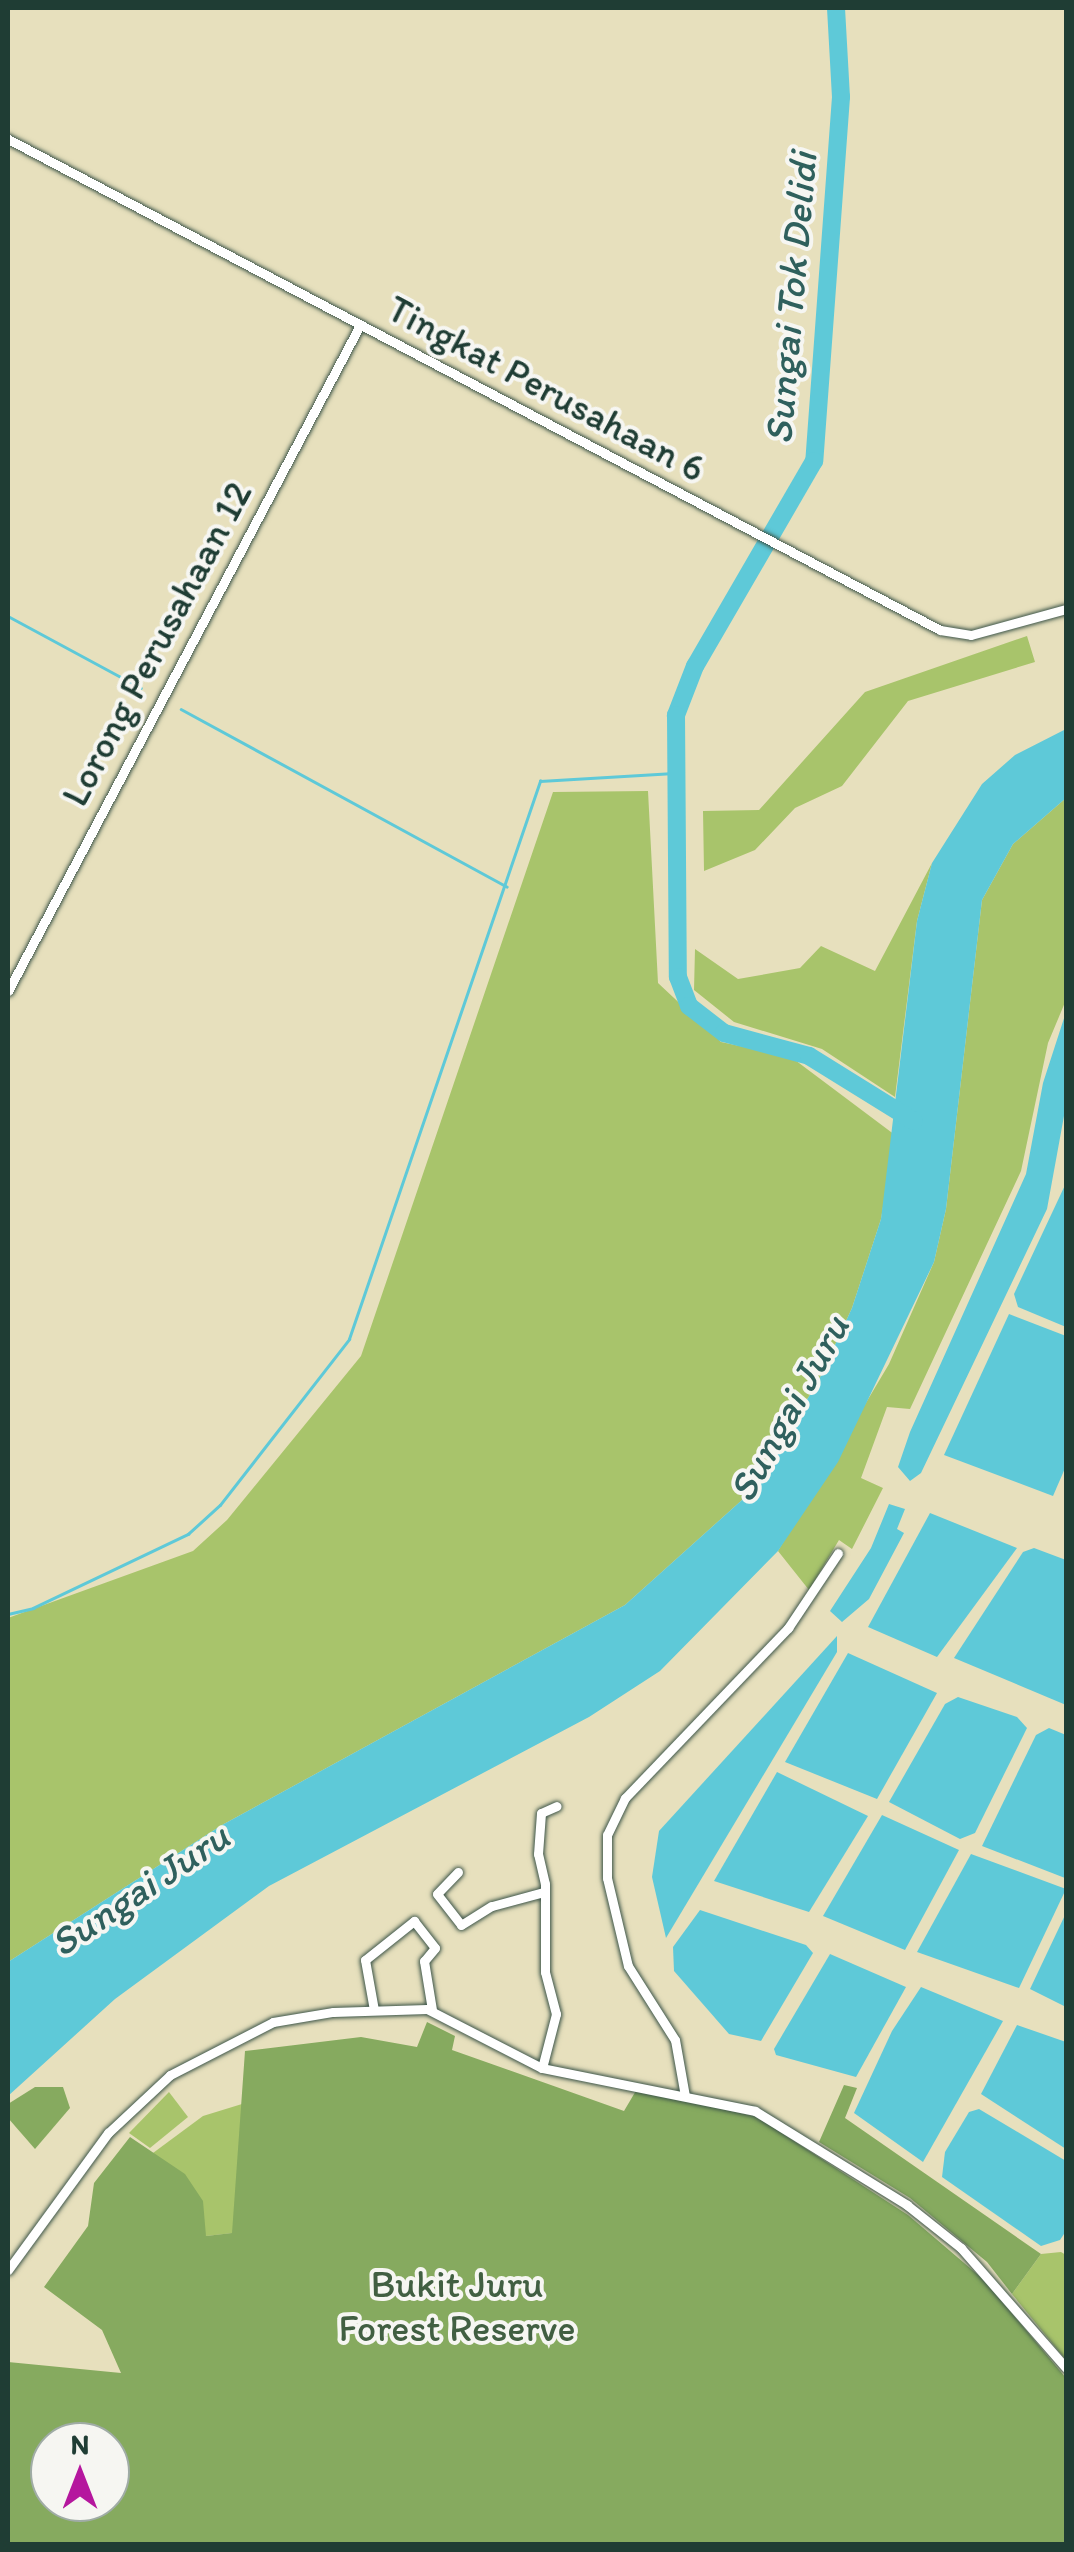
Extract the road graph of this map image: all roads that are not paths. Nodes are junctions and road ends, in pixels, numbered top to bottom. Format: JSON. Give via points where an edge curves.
{"nodes":[{"id":1,"x":8,"y":139,"type":"edge"},
{"id":2,"x":360,"y":325,"type":"junction"},
{"id":3,"x":1066,"y":608,"type":"edge"},
{"id":4,"x":8,"y":992,"type":"edge"},
{"id":5,"x":838,"y":1553,"type":"dead end"},
{"id":6,"x":557,"y":1806,"type":"dead end"},
{"id":7,"x":458,"y":1872,"type":"dead end"},
{"id":8,"x":544,"y":1892,"type":"junction"},
{"id":9,"x":374,"y":2010,"type":"junction"},
{"id":10,"x":432,"y":2010,"type":"junction"},
{"id":11,"x":542,"y":2068,"type":"junction"},
{"id":12,"x":686,"y":2096,"type":"junction"},
{"id":13,"x":8,"y":2270,"type":"edge"},
{"id":14,"x":1066,"y":2368,"type":"edge"}],
"edges":[{"from":1,"to":2,"type":"street","name":"Tingkat Perusahaan 6"},
{"from":2,"to":3,"type":"street","name":"Tingkat Perusahaan 6","via":[[954,634],[986,632]]},
{"from":2,"to":4,"type":"street","name":"Lorong Perusahaan 12"},
{"from":5,"to":12,"type":"street","via":[[788,1628],[625,1798],[608,1834],[607,1878],[628,1966],[675,2040]]},
{"from":6,"to":8,"type":"street","via":[[541,1813]]},
{"from":7,"to":8,"type":"street","via":[[437,1894],[461,1925],[492,1906]]},
{"from":8,"to":11,"type":"street","via":[[545,1972],[556,2014]]},
{"from":9,"to":10,"type":"street"},
{"from":9,"to":10,"type":"street","via":[[366,1960],[414,1921],[435,1948],[424,1960]]},
{"from":9,"to":13,"type":"street","via":[[273,2022],[170,2075],[108,2133]]},
{"from":10,"to":11,"type":"street"},
{"from":11,"to":12,"type":"street"},
{"from":12,"to":14,"type":"street","via":[[756,2112],[907,2204],[984,2267]]}]}
